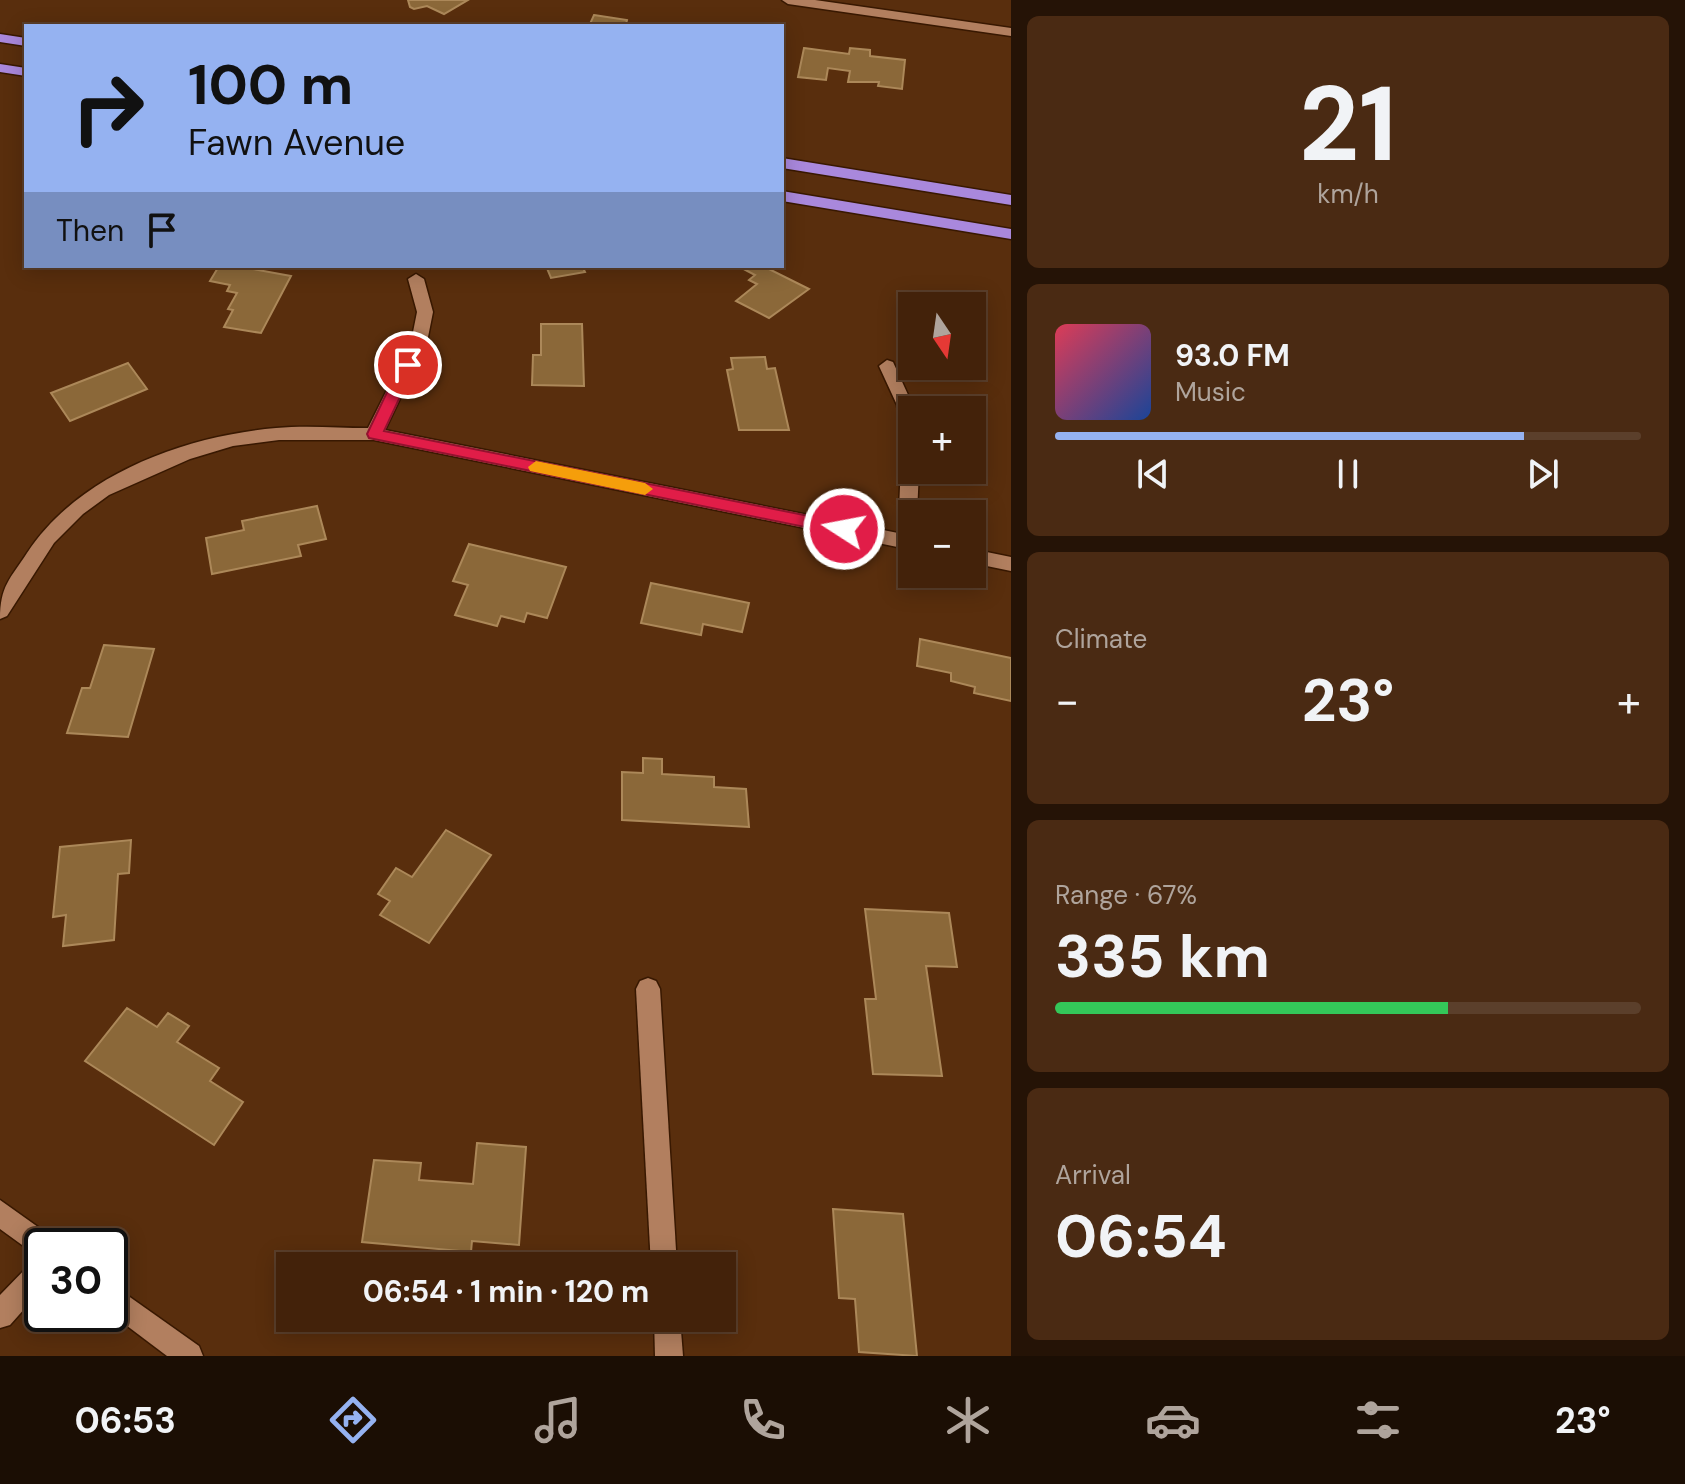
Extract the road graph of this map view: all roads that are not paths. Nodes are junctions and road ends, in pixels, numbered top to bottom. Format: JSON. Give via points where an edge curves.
{"nodes":[{"id":1,"x":788,"y":0,"type":"edge"},
{"id":2,"x":1011,"y":32,"type":"edge"},
{"id":3,"x":0,"y":38,"type":"edge"},
{"id":4,"x":24,"y":42,"type":"edge"},
{"id":5,"x":0,"y":68,"type":"edge"},
{"id":6,"x":24,"y":72,"type":"edge"},
{"id":7,"x":0,"y":80,"type":"edge"},
{"id":8,"x":24,"y":83,"type":"edge"},
{"id":9,"x":784,"y":163,"type":"edge"},
{"id":10,"x":784,"y":196,"type":"edge"},
{"id":11,"x":1011,"y":200,"type":"edge"},
{"id":12,"x":1011,"y":234,"type":"edge"},
{"id":13,"x":416,"y":279,"type":"dead end"},
{"id":14,"x":887,"y":366,"type":"dead end"},
{"id":15,"x":374,"y":434,"type":"junction"},
{"id":16,"x":910,"y":500,"type":"edge"},
{"id":17,"x":898,"y":540,"type":"edge"},
{"id":18,"x":986,"y":559,"type":"edge"},
{"id":19,"x":1011,"y":564,"type":"edge"},
{"id":20,"x":0,"y":611,"type":"edge"},
{"id":21,"x":648,"y":989,"type":"dead end"},
{"id":22,"x":0,"y":1213,"type":"edge"},
{"id":23,"x":24,"y":1231,"type":"edge"},
{"id":24,"x":663,"y":1252,"type":"edge"},
{"id":25,"x":24,"y":1289,"type":"edge"},
{"id":26,"x":128,"y":1310,"type":"edge"},
{"id":27,"x":0,"y":1315,"type":"edge"},
{"id":28,"x":668,"y":1332,"type":"edge"},
{"id":29,"x":189,"y":1356,"type":"edge"},
{"id":30,"x":669,"y":1356,"type":"edge"}],
"edges":[{"from":1,"to":2,"type":"street"},
{"from":3,"to":4,"type":"highway"},
{"from":5,"to":6,"type":"highway"},
{"from":7,"to":8,"type":"highway"},
{"from":9,"to":11,"type":"highway"},
{"from":10,"to":12,"type":"highway"},
{"from":13,"to":15,"type":"street","via":[[425,312],[419,342]]},
{"from":14,"to":16,"type":"street","via":[[906,405]]},
{"from":15,"to":17,"type":"street"},
{"from":15,"to":20,"type":"street","via":[[279,434],[233,440],[140,471],[77,509],[47,538]]},
{"from":18,"to":19,"type":"street"},
{"from":21,"to":24,"type":"street"},
{"from":22,"to":23,"type":"street"},
{"from":25,"to":27,"type":"street"},
{"from":26,"to":29,"type":"street"},
{"from":28,"to":30,"type":"street"}]}
